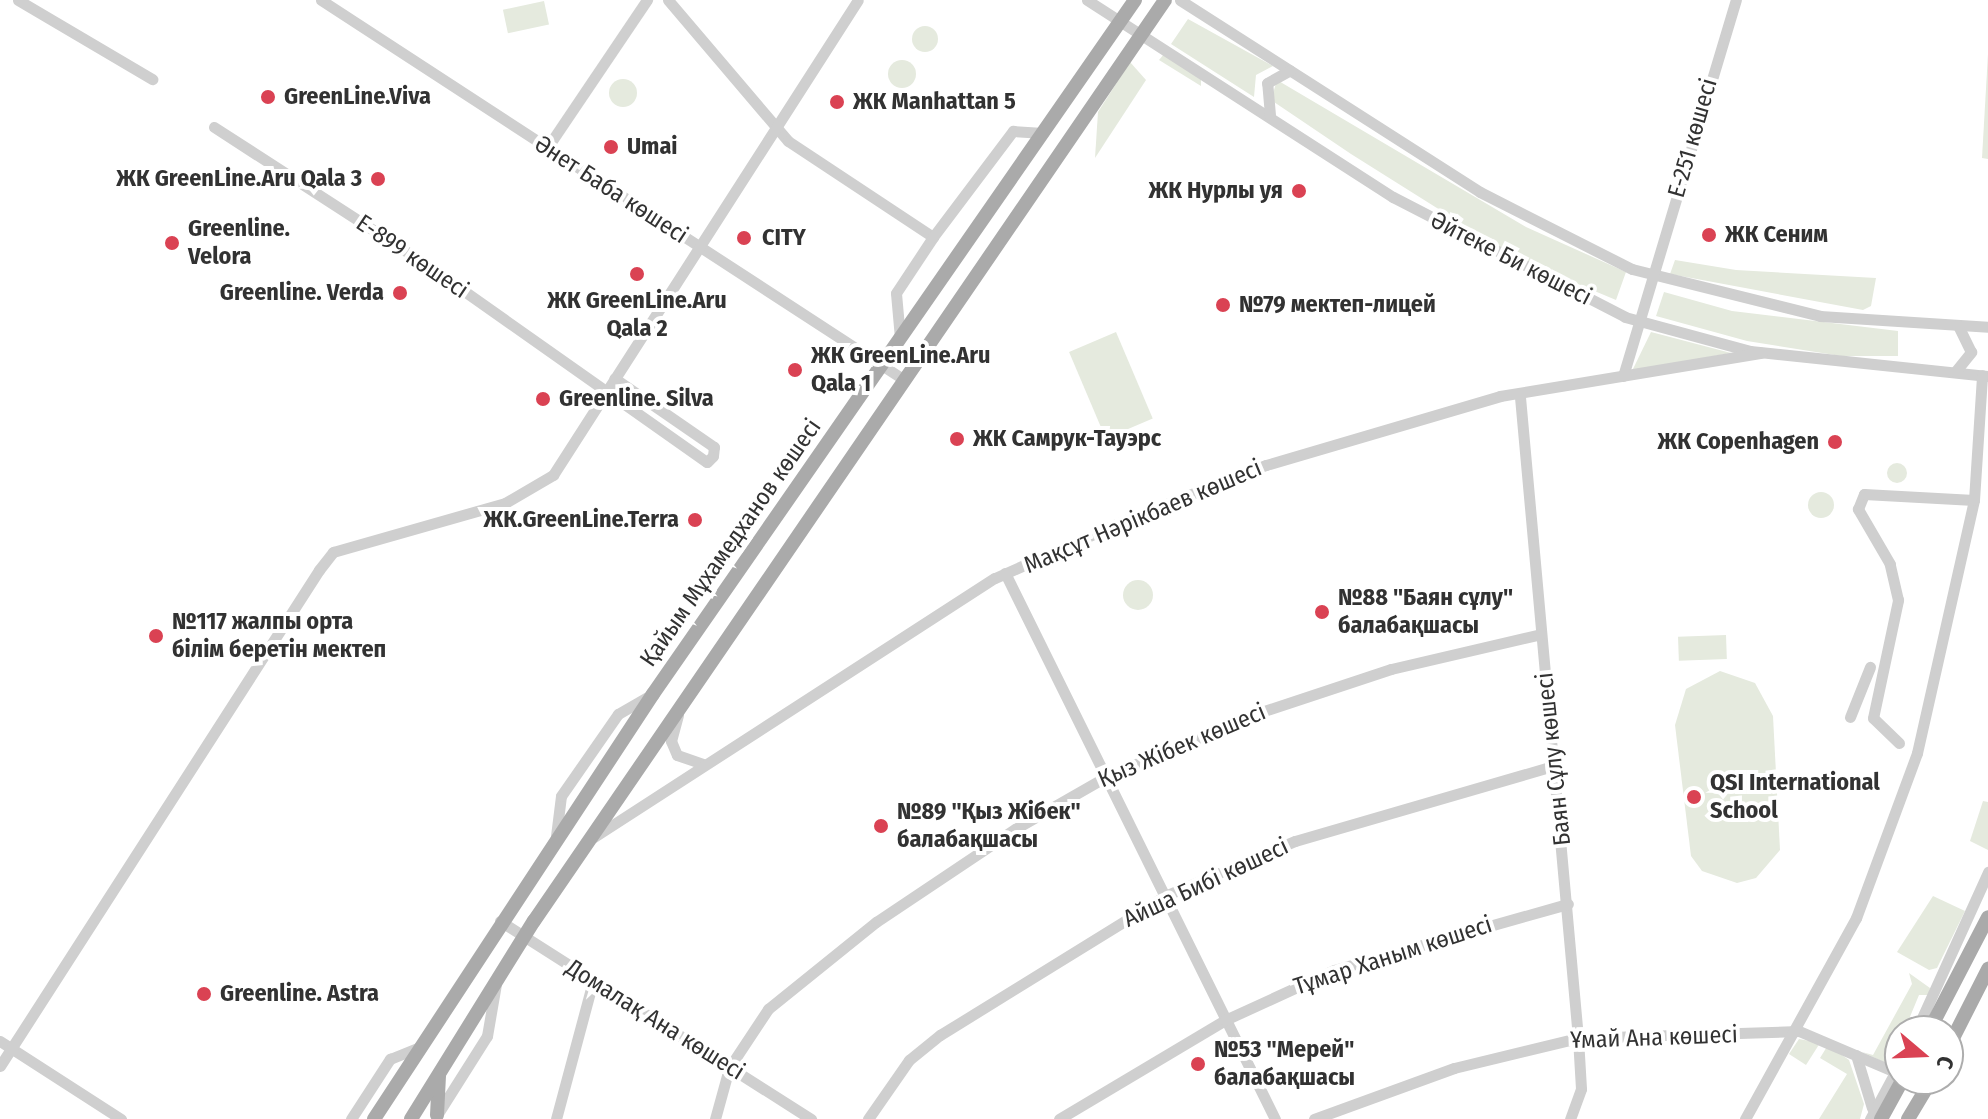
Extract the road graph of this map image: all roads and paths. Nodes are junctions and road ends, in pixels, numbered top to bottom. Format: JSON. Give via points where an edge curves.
{"nodes":[{"id":1,"x":18,"y":0,"type":"edge"},
{"id":2,"x":323,"y":0,"type":"edge"},
{"id":3,"x":647,"y":0,"type":"edge"},
{"id":4,"x":668,"y":0,"type":"edge"},
{"id":5,"x":858,"y":0,"type":"edge"},
{"id":6,"x":1087,"y":0,"type":"edge"},
{"id":7,"x":1135,"y":0,"type":"edge"},
{"id":8,"x":1165,"y":0,"type":"edge"},
{"id":9,"x":1180,"y":0,"type":"edge"},
{"id":10,"x":1736,"y":0,"type":"edge"},
{"id":11,"x":1120,"y":22,"type":"junction"},
{"id":12,"x":1140,"y":35,"type":"junction"},
{"id":13,"x":1290,"y":70,"type":"junction"},
{"id":14,"x":152,"y":79,"type":"dead end"},
{"id":15,"x":1270,"y":115,"type":"junction"},
{"id":16,"x":214,"y":127,"type":"dead end"},
{"id":17,"x":778,"y":127,"type":"junction"},
{"id":18,"x":1043,"y":133,"type":"junction"},
{"id":19,"x":547,"y":148,"type":"junction"},
{"id":20,"x":933,"y":237,"type":"junction"},
{"id":21,"x":700,"y":248,"type":"junction"},
{"id":22,"x":1653,"y":277,"type":"junction"},
{"id":23,"x":1640,"y":321,"type":"junction"},
{"id":24,"x":1958,"y":325,"type":"junction"},
{"id":25,"x":1988,"y":327,"type":"edge"},
{"id":26,"x":900,"y":338,"type":"junction"},
{"id":27,"x":1761,"y":353,"type":"junction"},
{"id":28,"x":881,"y":365,"type":"junction"},
{"id":29,"x":1955,"y":372,"type":"junction"},
{"id":30,"x":618,"y":373,"type":"junction"},
{"id":31,"x":1623,"y":376,"type":"junction"},
{"id":32,"x":1985,"y":376,"type":"edge"},
{"id":33,"x":903,"y":379,"type":"junction"},
{"id":34,"x":608,"y":391,"type":"junction"},
{"id":35,"x":1520,"y":397,"type":"junction"},
{"id":36,"x":1974,"y":500,"type":"junction"},
{"id":37,"x":1005,"y":573,"type":"junction"},
{"id":38,"x":1541,"y":634,"type":"junction"},
{"id":39,"x":1870,"y":667,"type":"dead end"},
{"id":40,"x":681,"y":702,"type":"junction"},
{"id":41,"x":1850,"y":717,"type":"dead end"},
{"id":42,"x":1899,"y":743,"type":"dead end"},
{"id":43,"x":704,"y":764,"type":"junction"},
{"id":44,"x":1557,"y":765,"type":"junction"},
{"id":45,"x":1107,"y":776,"type":"junction"},
{"id":46,"x":590,"y":839,"type":"junction"},
{"id":47,"x":1988,"y":872,"type":"edge"},
{"id":48,"x":1167,"y":895,"type":"junction"},
{"id":49,"x":1568,"y":904,"type":"junction"},
{"id":50,"x":1988,"y":917,"type":"edge"},
{"id":51,"x":500,"y":921,"type":"junction"},
{"id":52,"x":524,"y":937,"type":"junction"},
{"id":53,"x":1988,"y":969,"type":"edge"},
{"id":54,"x":497,"y":980,"type":"junction"},
{"id":55,"x":593,"y":981,"type":"junction"},
{"id":56,"x":1923,"y":1015,"type":"edge"},
{"id":57,"x":1937,"y":1015,"type":"edge"},
{"id":58,"x":1964,"y":1016,"type":"edge"},
{"id":59,"x":1225,"y":1020,"type":"junction"},
{"id":60,"x":1799,"y":1031,"type":"junction"},
{"id":61,"x":1578,"y":1038,"type":"junction"},
{"id":62,"x":0,"y":1041,"type":"edge"},
{"id":63,"x":420,"y":1047,"type":"junction"},
{"id":64,"x":12,"y":1048,"type":"junction"},
{"id":65,"x":1856,"y":1055,"type":"junction"},
{"id":66,"x":1884,"y":1065,"type":"edge"},
{"id":67,"x":0,"y":1066,"type":"edge"},
{"id":68,"x":729,"y":1068,"type":"junction"},
{"id":69,"x":439,"y":1074,"type":"junction"},
{"id":70,"x":1885,"y":1095,"type":"edge"},
{"id":71,"x":1922,"y":1095,"type":"edge"},
{"id":72,"x":1874,"y":1115,"type":"edge"},
{"id":73,"x":436,"y":1117,"type":"edge"},
{"id":74,"x":1573,"y":1118,"type":"edge"},
{"id":75,"x":121,"y":1119,"type":"edge"},
{"id":76,"x":351,"y":1119,"type":"edge"},
{"id":77,"x":374,"y":1119,"type":"edge"},
{"id":78,"x":411,"y":1119,"type":"edge"},
{"id":79,"x":556,"y":1119,"type":"edge"},
{"id":80,"x":715,"y":1119,"type":"edge"},
{"id":81,"x":811,"y":1119,"type":"edge"},
{"id":82,"x":868,"y":1119,"type":"edge"},
{"id":83,"x":1059,"y":1119,"type":"edge"},
{"id":84,"x":1275,"y":1119,"type":"edge"},
{"id":85,"x":1314,"y":1119,"type":"edge"},
{"id":86,"x":1745,"y":1119,"type":"edge"},
{"id":87,"x":1908,"y":1119,"type":"edge"}],
"edges":[{"from":1,"to":14,"type":"street"},
{"from":2,"to":19,"type":"street","name":"Әнет Баба көшесі"},
{"from":3,"to":19,"type":"street"},
{"from":4,"to":17,"type":"street"},
{"from":5,"to":17,"type":"street"},
{"from":6,"to":11,"type":"street","name":"Әйтеке Би көшесі"},
{"from":7,"to":11,"type":"main road","name":"Қайым Мұхамедханов көшесі"},
{"from":8,"to":12,"type":"main road","name":"Қайым Мұхамедханов көшесі"},
{"from":9,"to":13,"type":"street","name":"Әйтеке Би көшесі"},
{"from":10,"to":22,"type":"street","name":"Е-251 көшесі"},
{"from":11,"to":12,"type":"street","name":"Әйтеке Би көшесі"},
{"from":11,"to":18,"type":"main road","name":"Қайым Мұхамедханов көшесі"},
{"from":12,"to":15,"type":"street","name":"Әйтеке Би көшесі"},
{"from":12,"to":33,"type":"main road","name":"Қайым Мұхамедханов көшесі"},
{"from":13,"to":15,"type":"street","via":[[1267,83]]},
{"from":13,"to":22,"type":"street","name":"Әйтеке Би көшесі","via":[[1480,192],[1578,247]]},
{"from":15,"to":23,"type":"street","name":"Әйтеке Би көшесі","via":[[1406,205]]},
{"from":16,"to":34,"type":"street","name":"Е-899 көшесі"},
{"from":17,"to":20,"type":"street","via":[[788,141]]},
{"from":17,"to":21,"type":"street"},
{"from":18,"to":20,"type":"street","via":[[1013,131]]},
{"from":18,"to":26,"type":"main road","name":"Қайым Мұхамедханов көшесі"},
{"from":19,"to":21,"type":"street","name":"Әнет Баба көшесі"},
{"from":20,"to":26,"type":"street","via":[[896,293]]},
{"from":21,"to":28,"type":"street","name":"Әнет Баба көшесі"},
{"from":21,"to":30,"type":"street"},
{"from":22,"to":23,"type":"street","name":"Е-251 көшесі"},
{"from":22,"to":24,"type":"street","name":"Әйтеке Би көшесі","via":[[1820,316]]},
{"from":23,"to":27,"type":"street","name":"Әйтеке Би көшесі"},
{"from":23,"to":31,"type":"street","name":"Е-251 көшесі"},
{"from":24,"to":25,"type":"street","name":"Әйтеке Би көшесі"},
{"from":24,"to":29,"type":"street","via":[[1971,352]]},
{"from":26,"to":28,"type":"main road","name":"Қайым Мұхамедханов көшесі"},
{"from":27,"to":29,"type":"street","name":"Әйтеке Би көшесі"},
{"from":27,"to":31,"type":"street","name":"Мақсұт Нәрікбаев көшесі"},
{"from":28,"to":33,"type":"street","name":"Әнет Баба көшесі"},
{"from":28,"to":51,"type":"main road","name":"Қайым Мұхамедханов көшесі"},
{"from":29,"to":32,"type":"street","name":"Әйтеке Би көшесі"},
{"from":30,"to":34,"type":"street"},
{"from":30,"to":34,"type":"street","name":"Е-899 көшесі","via":[[714,447],[713,456],[707,462]]},
{"from":31,"to":35,"type":"street","name":"Мақсұт Нәрікбаев көшесі"},
{"from":32,"to":36,"type":"street"},
{"from":33,"to":40,"type":"main road","name":"Қайым Мұхамедханов көшесі"},
{"from":34,"to":64,"type":"street","via":[[553,475],[505,503],[333,552]]},
{"from":35,"to":37,"type":"street","name":"Мақсұт Нәрікбаев көшесі","via":[[1500,396],[1266,465]]},
{"from":35,"to":38,"type":"street","name":"Баян Сұлу көшесі"},
{"from":36,"to":42,"type":"street","via":[[1864,494],[1858,509],[1890,564],[1898,600],[1873,718]]},
{"from":36,"to":60,"type":"street","via":[[1917,753],[1856,918]]},
{"from":37,"to":43,"type":"street","name":"Мақсұт Нәрікбаев көшесі"},
{"from":37,"to":45,"type":"street"},
{"from":38,"to":44,"type":"street","name":"Баян Сұлу көшесі"},
{"from":38,"to":45,"type":"street","name":"Қыз Жібек көшесі","via":[[1334,686]]},
{"from":39,"to":41,"type":"street"},
{"from":40,"to":43,"type":"street","via":[[671,741],[689,764]]},
{"from":40,"to":46,"type":"main road","name":"Қайым Мұхамедханов көшесі"},
{"from":43,"to":46,"type":"street","name":"Мақсұт Нәрікбаев көшесі"},
{"from":44,"to":48,"type":"street","name":"Айша Бибі көшесі","via":[[1295,841]]},
{"from":44,"to":49,"type":"street","name":"Баян Сұлу көшесі"},
{"from":45,"to":48,"type":"street"},
{"from":45,"to":68,"type":"street","name":"Қыз Жібек көшесі","via":[[876,922],[768,1009]]},
{"from":46,"to":52,"type":"main road","name":"Қайым Мұхамедханов көшесі"},
{"from":47,"to":56,"type":"street"},
{"from":48,"to":59,"type":"street"},
{"from":48,"to":82,"type":"street","name":"Айша Бибі көшесі","via":[[940,1035],[909,1060]]},
{"from":49,"to":59,"type":"street","name":"Тұмар Ханым көшесі","via":[[1336,969]]},
{"from":49,"to":61,"type":"street","name":"Баян Сұлу көшесі"},
{"from":50,"to":57,"type":"main road"},
{"from":51,"to":52,"type":"street","name":"Домалақ Ана көшесі"},
{"from":51,"to":63,"type":"main road","name":"Қайым Мұхамедханов көшесі"},
{"from":52,"to":54,"type":"main road","name":"Қайым Мұхамедханов көшесі"},
{"from":52,"to":55,"type":"street","name":"Домалақ Ана көшесі"},
{"from":53,"to":58,"type":"main road"},
{"from":54,"to":69,"type":"main road","name":"Қайым Мұхамедханов көшесі"},
{"from":54,"to":73,"type":"street","via":[[487,1036]]},
{"from":55,"to":68,"type":"street","name":"Домалақ Ана көшесі"},
{"from":55,"to":79,"type":"street"},
{"from":59,"to":83,"type":"street","name":"Тұмар Ханым көшесі"},
{"from":59,"to":84,"type":"street"},
{"from":60,"to":61,"type":"street","name":"Ұмай Ана көшесі"},
{"from":60,"to":65,"type":"street","name":"Ұмай Ана көшесі"},
{"from":60,"to":86,"type":"street"},
{"from":61,"to":74,"type":"street","name":"Баян Сұлу көшесі","via":[[1581,1089]]},
{"from":61,"to":85,"type":"street","name":"Ұмай Ана көшесі","via":[[1454,1068]]},
{"from":62,"to":64,"type":"street"},
{"from":63,"to":76,"type":"street","via":[[390,1059]]},
{"from":63,"to":77,"type":"main road","name":"Қайым Мұхамедханов көшесі"},
{"from":64,"to":67,"type":"street"},
{"from":64,"to":75,"type":"street"},
{"from":65,"to":66,"type":"street","name":"Ұмай Ана көшесі"},
{"from":65,"to":72,"type":"street"},
{"from":68,"to":80,"type":"street","name":"Қыз Жібек көшесі"},
{"from":68,"to":81,"type":"street","name":"Домалақ Ана көшесі"},
{"from":69,"to":73,"type":"main road"},
{"from":69,"to":78,"type":"main road","name":"Қайым Мұхамедханов көшесі"},
{"from":70,"to":72,"type":"main road"},
{"from":71,"to":87,"type":"main road"}]}
